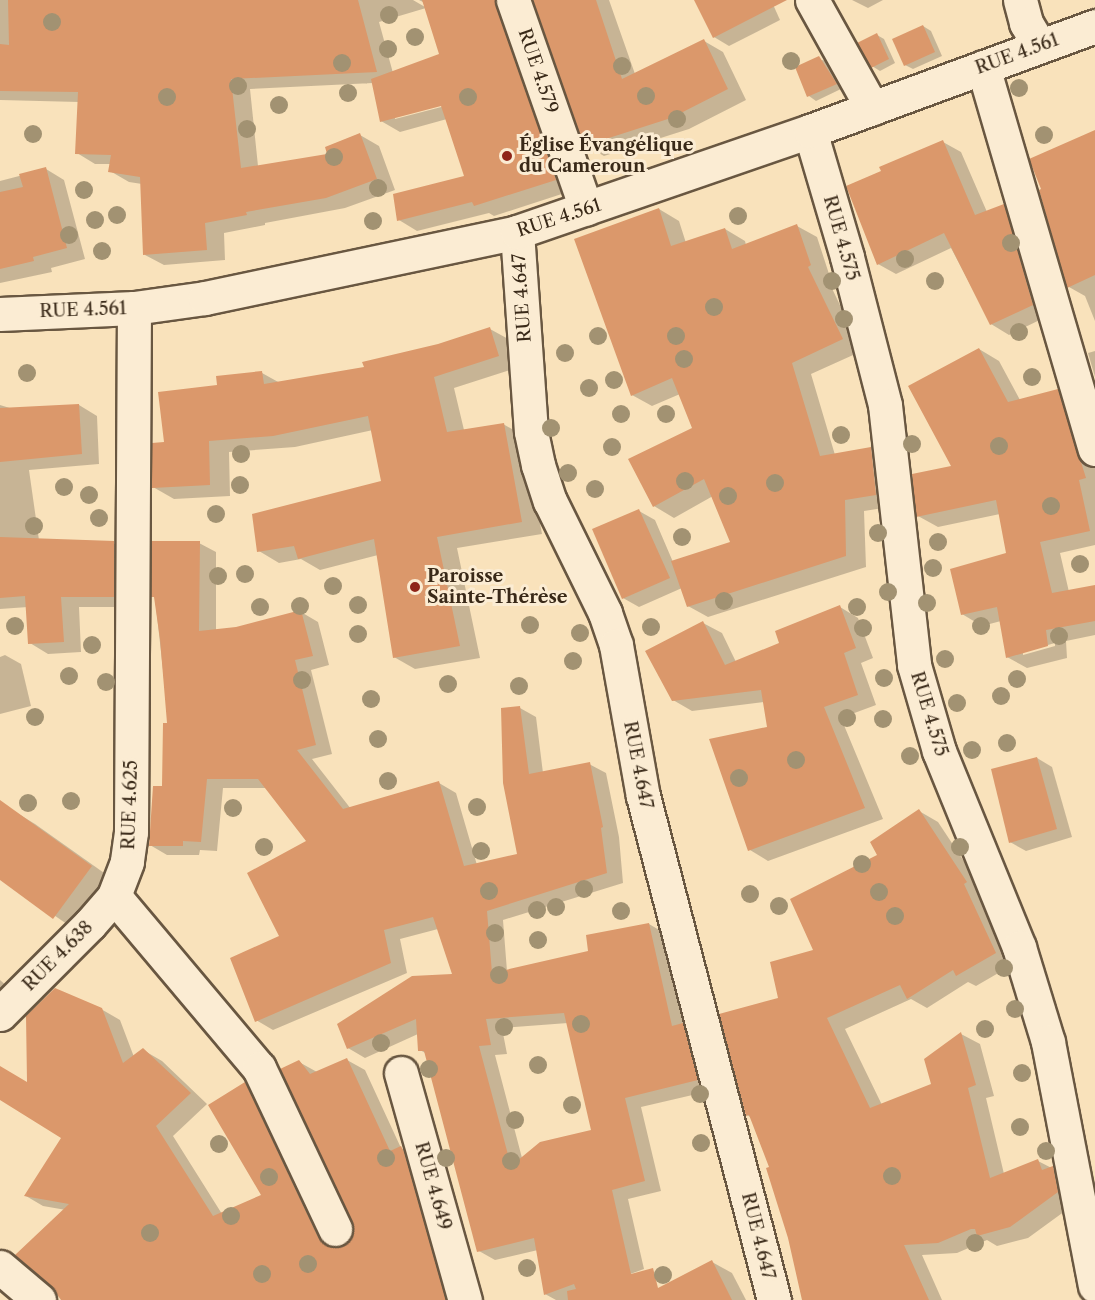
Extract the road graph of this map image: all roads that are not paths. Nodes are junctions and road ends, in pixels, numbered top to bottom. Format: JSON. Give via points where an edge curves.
{"nodes":[{"id":1,"x":513,"y":0,"type":"edge"},
{"id":2,"x":812,"y":0,"type":"edge"},
{"id":3,"x":1020,"y":0,"type":"edge"},
{"id":4,"x":1095,"y":26,"type":"edge"},
{"id":5,"x":1040,"y":46,"type":"junction"},
{"id":6,"x":983,"y":67,"type":"junction"},
{"id":7,"x":872,"y":108,"type":"junction"},
{"id":8,"x":810,"y":131,"type":"junction"},
{"id":9,"x":586,"y":209,"type":"junction"},
{"id":10,"x":518,"y":232,"type":"junction"},
{"id":11,"x":135,"y":308,"type":"junction"},
{"id":12,"x":0,"y":314,"type":"edge"},
{"id":13,"x":1095,"y":449,"type":"edge"},
{"id":14,"x":114,"y":896,"type":"junction"},
{"id":15,"x":0,"y":1014,"type":"edge"},
{"id":16,"x":401,"y":1072,"type":"dead end"},
{"id":17,"x":335,"y":1229,"type":"dead end"},
{"id":18,"x":0,"y":1267,"type":"edge"},
{"id":19,"x":1095,"y":1285,"type":"edge"},
{"id":20,"x":39,"y":1300,"type":"edge"},
{"id":21,"x":465,"y":1300,"type":"edge"},
{"id":22,"x":774,"y":1300,"type":"edge"}],
"edges":[{"from":1,"to":9,"type":"street","name":"RUE 4.579"},
{"from":2,"to":7,"type":"street"},
{"from":3,"to":5,"type":"street","via":[[1026,22]]},
{"from":4,"to":5,"type":"street","name":"RUE 4.561"},
{"from":5,"to":6,"type":"street","name":"RUE 4.561"},
{"from":6,"to":7,"type":"street","name":"RUE 4.561"},
{"from":6,"to":13,"type":"street"},
{"from":7,"to":8,"type":"street","name":"RUE 4.561"},
{"from":8,"to":9,"type":"street","name":"RUE 4.561"},
{"from":8,"to":19,"type":"street","name":"RUE 4.575","via":[[885,405],[914,665],[939,751],[1018,947],[1048,1042]]},
{"from":9,"to":10,"type":"street","name":"RUE 4.561"},
{"from":10,"to":11,"type":"street","name":"RUE 4.561","via":[[310,278]]},
{"from":10,"to":22,"type":"street","name":"RUE 4.647","via":[[531,432],[538,465],[550,501],[616,645],[643,796]]},
{"from":11,"to":12,"type":"street","name":"RUE 4.561"},
{"from":11,"to":14,"type":"street","name":"RUE 4.625","via":[[131,832],[127,862]]},
{"from":14,"to":15,"type":"street","name":"RUE 4.638"},
{"from":14,"to":17,"type":"street","via":[[260,1068]]},
{"from":16,"to":21,"type":"street","name":"RUE 4.649"},
{"from":18,"to":20,"type":"street"}]}
